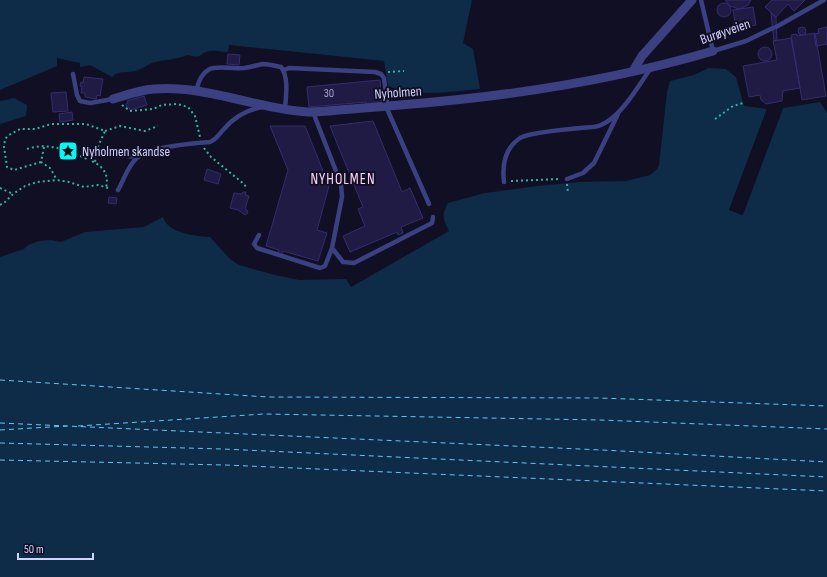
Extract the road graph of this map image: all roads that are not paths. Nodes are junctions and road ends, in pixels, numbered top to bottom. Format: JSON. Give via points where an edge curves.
{"nodes":[{"id":1,"x":692,"y":0,"type":"edge"},
{"id":2,"x":701,"y":0,"type":"edge"},
{"id":3,"x":824,"y":0,"type":"edge"},
{"id":4,"x":713,"y":51,"type":"junction"},
{"id":5,"x":684,"y":59,"type":"joint"},
{"id":6,"x":652,"y":67,"type":"junction"},
{"id":7,"x":284,"y":70,"type":"junction"},
{"id":8,"x":633,"y":71,"type":"junction"},
{"id":9,"x":73,"y":74,"type":"dead end"},
{"id":10,"x":196,"y":91,"type":"junction"},
{"id":11,"x":113,"y":99,"type":"joint"},
{"id":12,"x":270,"y":106,"type":"junction"},
{"id":13,"x":387,"y":106,"type":"junction"},
{"id":14,"x":286,"y":108,"type":"junction"},
{"id":15,"x":313,"y":112,"type":"junction"},
{"id":16,"x":618,"y":114,"type":"junction"},
{"id":17,"x":117,"y":155,"type":"dead end"},
{"id":18,"x":138,"y":157,"type":"junction"},
{"id":19,"x":567,"y":179,"type":"road end"},
{"id":20,"x":504,"y":182,"type":"road end"},
{"id":21,"x":118,"y":190,"type":"road end"},
{"id":22,"x":429,"y":204,"type":"dead end"},
{"id":23,"x":432,"y":217,"type":"dead end"},
{"id":24,"x":259,"y":234,"type":"dead end"},
{"id":25,"x":332,"y":248,"type":"junction"}],
"edges":[{"from":1,"to":8,"type":"street","via":[[642,56]]},
{"from":2,"to":4,"type":"lane"},
{"from":3,"to":4,"type":"lane","name":"Burøyveien","via":[[746,41]]},
{"from":4,"to":5,"type":"street","name":"Burøyveien"},
{"from":5,"to":6,"type":"street","name":"Nyholmen"},
{"from":6,"to":8,"type":"street","name":"Nyholmen"},
{"from":6,"to":16,"type":"lane"},
{"from":7,"to":10,"type":"lane","via":[[265,64],[244,68],[218,67],[202,76]]},
{"from":7,"to":13,"type":"lane","via":[[288,68],[381,74],[384,78]]},
{"from":7,"to":14,"type":"lane"},
{"from":8,"to":13,"type":"street","name":"Nyholmen","via":[[597,80],[465,100]]},
{"from":9,"to":11,"type":"lane","via":[[80,101],[90,103]]},
{"from":10,"to":11,"type":"street","name":"Nyholmen","via":[[155,89]]},
{"from":10,"to":12,"type":"street","name":"Nyholmen"},
{"from":12,"to":14,"type":"street","name":"Nyholmen"},
{"from":12,"to":18,"type":"lane","via":[[248,111],[232,121],[215,140],[210,142],[163,148]]},
{"from":13,"to":15,"type":"street","name":"Nyholmen"},
{"from":13,"to":22,"type":"lane"},
{"from":14,"to":15,"type":"street","name":"Nyholmen"},
{"from":15,"to":25,"type":"lane","via":[[341,184],[342,197]]},
{"from":16,"to":19,"type":"lane","via":[[594,163],[583,172]]},
{"from":16,"to":20,"type":"lane","via":[[601,126],[559,130],[521,138],[507,154]]},
{"from":17,"to":18,"type":"lane"},
{"from":18,"to":21,"type":"lane"},
{"from":23,"to":25,"type":"lane","via":[[432,223],[354,263],[344,262]]},
{"from":24,"to":25,"type":"lane","via":[[254,244],[257,248],[320,268],[325,266]]}]}
